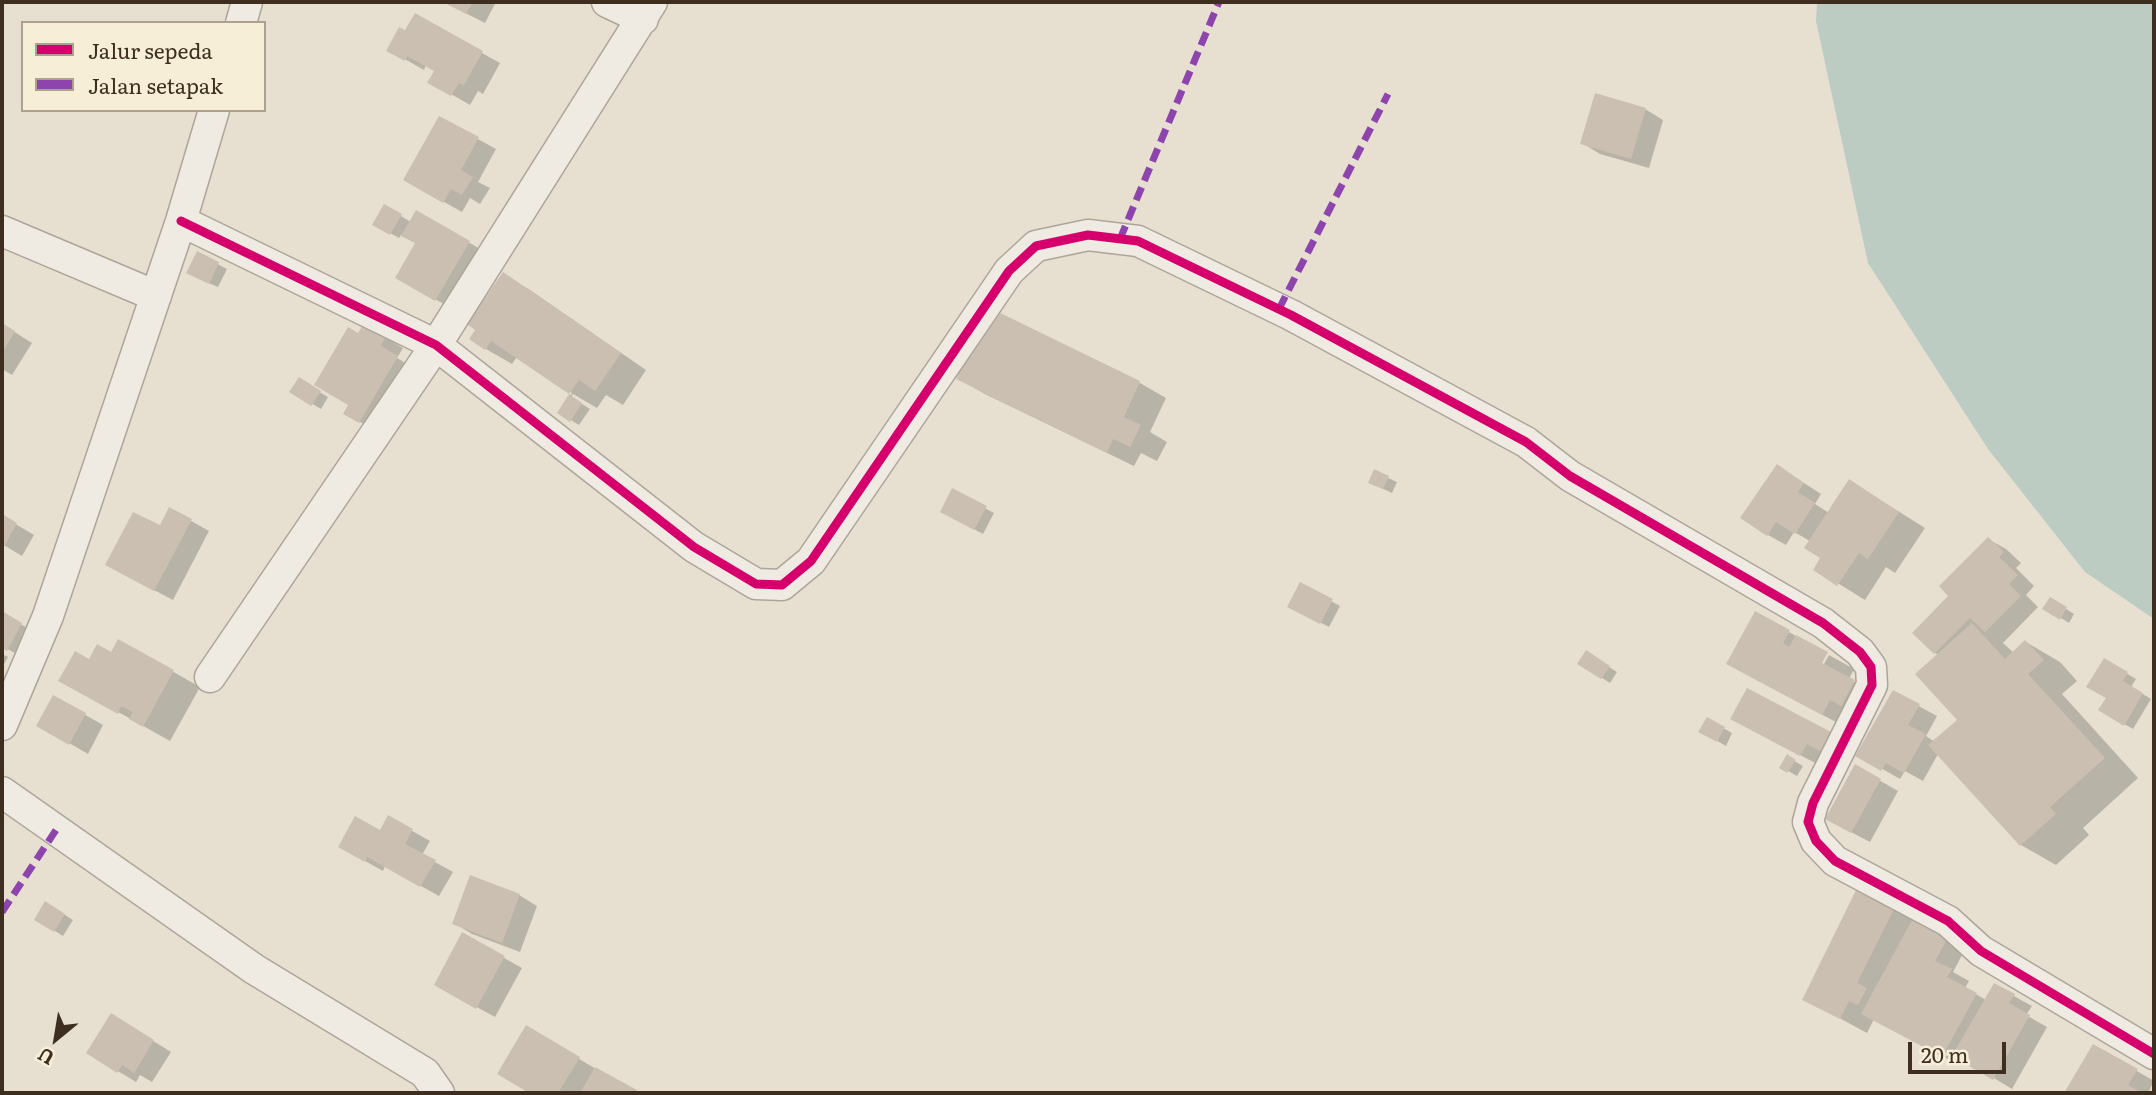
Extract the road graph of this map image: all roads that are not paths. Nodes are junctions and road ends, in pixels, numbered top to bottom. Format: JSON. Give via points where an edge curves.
{"nodes":[{"id":1,"x":247,"y":2,"type":"edge"},
{"id":2,"x":607,"y":2,"type":"edge"},
{"id":3,"x":648,"y":10,"type":"edge"},
{"id":4,"x":242,"y":21,"type":"edge"},
{"id":5,"x":213,"y":112,"type":"edge"},
{"id":6,"x":181,"y":221,"type":"junction"},
{"id":7,"x":2,"y":231,"type":"edge"},
{"id":8,"x":156,"y":296,"type":"junction"},
{"id":9,"x":436,"y":345,"type":"junction"},
{"id":10,"x":210,"y":677,"type":"dead end"},
{"id":11,"x":2,"y":725,"type":"edge"},
{"id":12,"x":2,"y":792,"type":"edge"},
{"id":13,"x":2154,"y":1054,"type":"edge"},
{"id":14,"x":439,"y":1093,"type":"edge"}],
"edges":[{"from":1,"to":4,"type":"street"},
{"from":2,"to":3,"type":"street"},
{"from":3,"to":9,"type":"street"},
{"from":5,"to":6,"type":"street"},
{"from":6,"to":8,"type":"street"},
{"from":6,"to":9,"type":"street"},
{"from":7,"to":8,"type":"street"},
{"from":8,"to":11,"type":"street","via":[[48,616]]},
{"from":9,"to":10,"type":"street"},
{"from":9,"to":13,"type":"street","via":[[694,547],[756,584],[782,585],[811,561],[1009,271],[1035,246],[1088,235],[1138,241],[1291,315],[1525,442],[1570,476],[1823,623],[1860,652],[1871,667],[1872,685],[1813,803],[1808,822],[1815,841],[1835,861],[1948,922],[1981,951]]},
{"from":12,"to":14,"type":"street","via":[[254,969],[425,1073]]}]}
